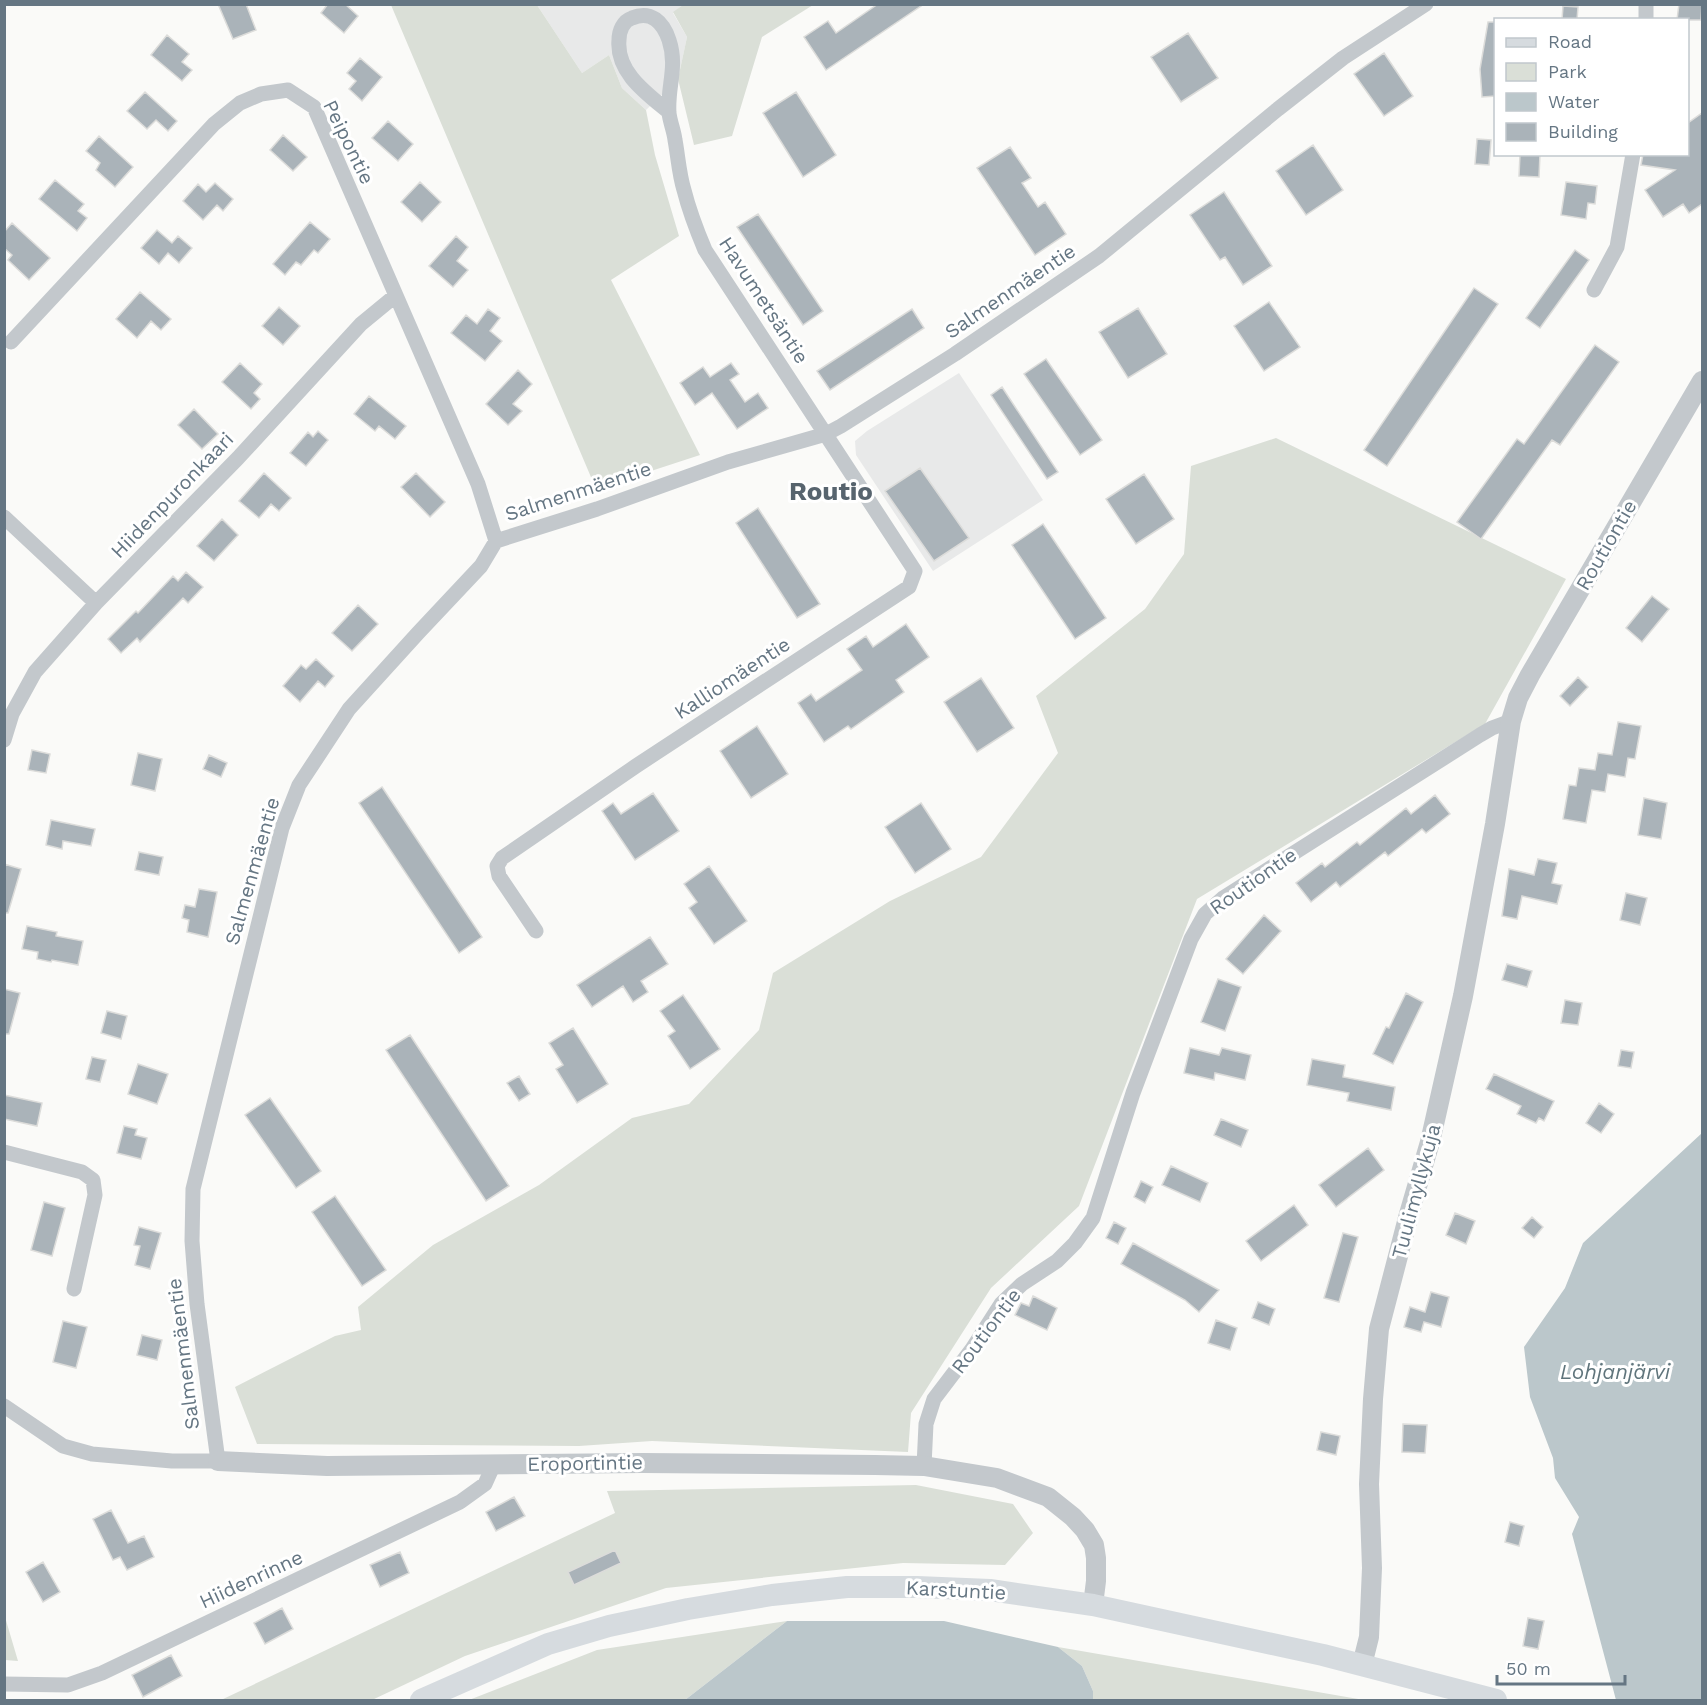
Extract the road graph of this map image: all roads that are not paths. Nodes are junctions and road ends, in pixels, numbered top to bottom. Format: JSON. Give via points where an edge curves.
{"nodes":[{"id":1,"x":1426,"y":4,"type":"edge"},
{"id":2,"x":669,"y":112,"type":"junction"},
{"id":3,"x":1634,"y":156,"type":"edge"},
{"id":4,"x":1594,"y":290,"type":"dead end"},
{"id":5,"x":395,"y":296,"type":"junction"},
{"id":6,"x":11,"y":342,"type":"dead end"},
{"id":7,"x":1702,"y":381,"type":"edge"},
{"id":8,"x":826,"y":434,"type":"junction"},
{"id":9,"x":4,"y":517,"type":"edge"},
{"id":10,"x":496,"y":541,"type":"junction"},
{"id":11,"x":96,"y":603,"type":"junction"},
{"id":12,"x":1510,"y":721,"type":"junction"},
{"id":13,"x":4,"y":740,"type":"edge"},
{"id":14,"x":536,"y":931,"type":"dead end"},
{"id":15,"x":4,"y":1152,"type":"edge"},
{"id":16,"x":74,"y":1289,"type":"dead end"},
{"id":17,"x":4,"y":1406,"type":"edge"},
{"id":18,"x":218,"y":1461,"type":"junction"},
{"id":19,"x":494,"y":1464,"type":"junction"},
{"id":20,"x":924,"y":1466,"type":"junction"},
{"id":21,"x":1093,"y":1605,"type":"junction"},
{"id":22,"x":1362,"y":1665,"type":"junction"},
{"id":23,"x":4,"y":1684,"type":"edge"},
{"id":24,"x":421,"y":1701,"type":"edge"},
{"id":25,"x":1496,"y":1701,"type":"edge"}],
"edges":[{"from":1,"to":8,"type":"street","name":"Salmenmäentie","via":[[1337,62],[1099,256],[955,354]]},
{"from":2,"to":2,"type":"street","name":"Havumetsäntie","via":[[674,58],[669,39],[653,16],[630,18],[620,30],[620,59],[648,95]]},
{"from":2,"to":8,"type":"street","name":"Havumetsäntie","via":[[683,188],[705,250]]},
{"from":3,"to":4,"type":"street","via":[[1617,247]]},
{"from":5,"to":6,"type":"street","name":"Peipontie","via":[[314,107],[288,90],[261,93],[240,103],[214,124]]},
{"from":5,"to":10,"type":"street","name":"Peipontie","via":[[478,484]]},
{"from":5,"to":11,"type":"street","name":"Hiidenpuronkaari","via":[[361,324],[238,458]]},
{"from":7,"to":12,"type":"street","name":"Routiontie","via":[[1530,675]]},
{"from":8,"to":10,"type":"street","name":"Salmenmäentie","via":[[728,462]]},
{"from":8,"to":14,"type":"street","name":"Kalliomäentie","via":[[915,572],[909,587],[502,858],[497,866],[499,876]]},
{"from":9,"to":11,"type":"street"},
{"from":10,"to":18,"type":"street","name":"Salmenmäentie","via":[[481,566],[349,709],[299,785],[282,828],[193,1189],[197,1304]]},
{"from":11,"to":13,"type":"street","name":"Hiidenpuronkaari","via":[[35,672],[12,714]]},
{"from":12,"to":20,"type":"street","name":"Routiontie","via":[[1480,735],[1223,898],[1205,914],[1191,939],[1133,1093],[1093,1218],[1057,1261],[1022,1284],[1001,1304],[934,1399],[926,1424]]},
{"from":12,"to":22,"type":"street","name":"Tuulimyllykuja","via":[[1462,996],[1430,1142],[1379,1329],[1369,1484],[1369,1637]]},
{"from":15,"to":16,"type":"street","via":[[82,1172],[93,1180],[95,1195]]},
{"from":17,"to":18,"type":"street","name":"Eroportintie","via":[[63,1446],[92,1454]]},
{"from":18,"to":19,"type":"street","name":"Eroportintie","via":[[327,1466]]},
{"from":19,"to":20,"type":"street","name":"Eroportintie"},
{"from":19,"to":23,"type":"street","name":"Hiidenrinne","via":[[485,1484],[460,1502],[102,1673],[68,1685]]},
{"from":20,"to":21,"type":"street","name":"Eroportintie","via":[[997,1478],[1048,1497],[1074,1517],[1094,1545]]},
{"from":21,"to":22,"type":"main road","name":"Karstuntie"},
{"from":21,"to":24,"type":"main road","name":"Karstuntie","via":[[990,1590],[917,1587],[847,1587],[772,1595],[609,1626],[559,1641]]},
{"from":22,"to":25,"type":"main road","name":"Karstuntie"}]}
